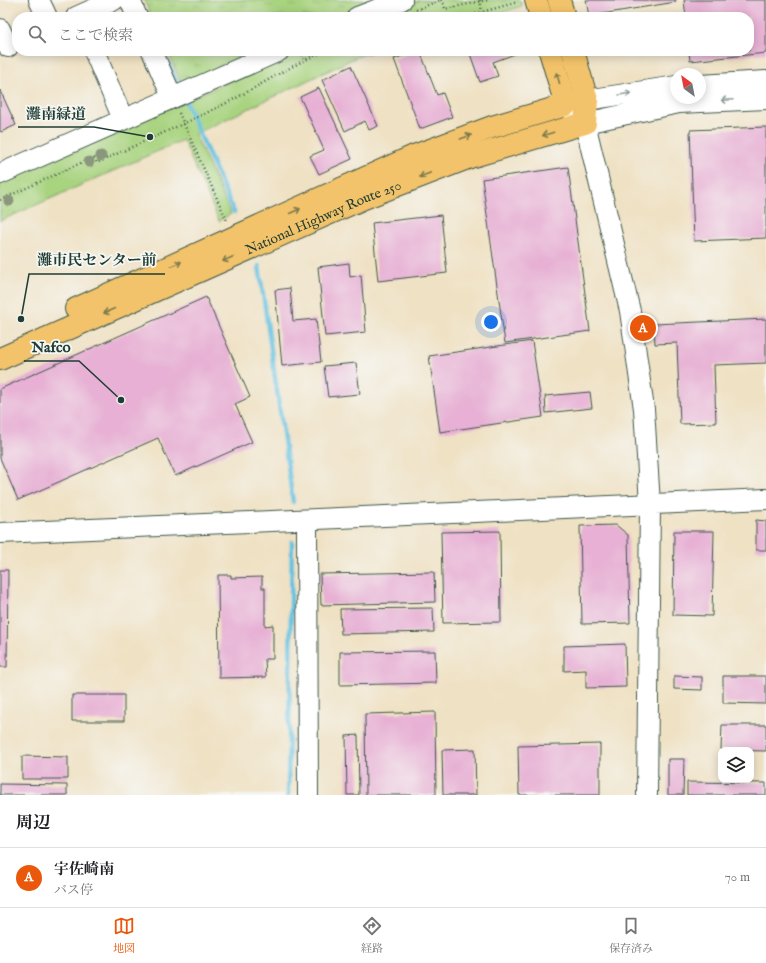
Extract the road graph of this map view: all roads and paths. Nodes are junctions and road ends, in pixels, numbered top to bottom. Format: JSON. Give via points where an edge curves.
{"nodes":[{"id":1,"x":39,"y":0,"type":"edge"},
{"id":2,"x":114,"y":0,"type":"edge"},
{"id":3,"x":130,"y":0,"type":"edge"},
{"id":4,"x":440,"y":0,"type":"edge"},
{"id":5,"x":480,"y":0,"type":"edge"},
{"id":6,"x":487,"y":0,"type":"edge"},
{"id":7,"x":559,"y":0,"type":"edge"},
{"id":8,"x":528,"y":1,"type":"edge"},
{"id":9,"x":408,"y":6,"type":"edge"},
{"id":10,"x":45,"y":12,"type":"edge"},
{"id":11,"x":85,"y":12,"type":"edge"},
{"id":12,"x":135,"y":12,"type":"edge"},
{"id":13,"x":380,"y":12,"type":"edge"},
{"id":14,"x":482,"y":12,"type":"joint"},
{"id":15,"x":537,"y":12,"type":"edge"},
{"id":16,"x":563,"y":12,"type":"edge"},
{"id":17,"x":0,"y":29,"type":"edge"},
{"id":18,"x":8,"y":47,"type":"edge"},
{"id":19,"x":96,"y":56,"type":"edge"},
{"id":20,"x":154,"y":56,"type":"edge"},
{"id":21,"x":267,"y":56,"type":"edge"},
{"id":22,"x":303,"y":56,"type":"edge"},
{"id":23,"x":312,"y":56,"type":"edge"},
{"id":24,"x":551,"y":56,"type":"edge"},
{"id":25,"x":574,"y":56,"type":"edge"},
{"id":26,"x":304,"y":59,"type":"junction"},
{"id":27,"x":766,"y":81,"type":"edge"},
{"id":28,"x":706,"y":85,"type":"edge"},
{"id":29,"x":670,"y":87,"type":"edge"},
{"id":30,"x":172,"y":97,"type":"junction"},
{"id":31,"x":766,"y":99,"type":"edge"},
{"id":32,"x":587,"y":100,"type":"junction"},
{"id":33,"x":566,"y":105,"type":"junction"},
{"id":34,"x":124,"y":119,"type":"junction"},
{"id":35,"x":183,"y":123,"type":"junction"},
{"id":36,"x":585,"y":123,"type":"junction"},
{"id":37,"x":0,"y":174,"type":"edge"},
{"id":38,"x":0,"y":199,"type":"edge"},
{"id":39,"x":228,"y":225,"type":"dead end"},
{"id":40,"x":0,"y":342,"type":"edge"},
{"id":41,"x":0,"y":359,"type":"edge"},
{"id":42,"x":766,"y":500,"type":"edge"},
{"id":43,"x":650,"y":504,"type":"junction"},
{"id":44,"x":307,"y":520,"type":"junction"},
{"id":45,"x":0,"y":533,"type":"edge"},
{"id":46,"x":308,"y":795,"type":"edge"},
{"id":47,"x":646,"y":795,"type":"edge"}],
"edges":[{"from":1,"to":10,"type":"street"},
{"from":2,"to":11,"type":"street"},
{"from":3,"to":12,"type":"street"},
{"from":4,"to":6,"type":"path","bridge":true,"via":[[445,9]]},
{"from":4,"to":9,"type":"path"},
{"from":5,"to":14,"type":"path"},
{"from":7,"to":16,"type":"highway"},
{"from":8,"to":14,"type":"path"},
{"from":8,"to":15,"type":"highway"},
{"from":9,"to":13,"type":"street"},
{"from":17,"to":18,"type":"street"},
{"from":19,"to":34,"type":"street"},
{"from":20,"to":30,"type":"street"},
{"from":21,"to":30,"type":"street"},
{"from":22,"to":26,"type":"path"},
{"from":23,"to":26,"type":"path"},
{"from":33,"to":24,"type":"highway","one_way":true},
{"from":25,"to":32,"type":"highway"},
{"from":26,"to":35,"type":"path","via":[[238,97]]},
{"from":27,"to":28,"type":"street"},
{"from":32,"to":29,"type":"street","one_way":true},
{"from":30,"to":34,"type":"street"},
{"from":30,"to":35,"type":"path"},
{"from":31,"to":36,"type":"street","one_way":true,"via":[[679,103]]},
{"from":32,"to":33,"type":"street"},
{"from":32,"to":36,"type":"highway"},
{"from":33,"to":36,"type":"street"},
{"from":40,"to":33,"type":"highway","name":"National Highway Route 250","one_way":true,"via":[[414,156]]},
{"from":34,"to":37,"type":"street"},
{"from":35,"to":38,"type":"path","via":[[97,163],[94,157]]},
{"from":35,"to":39,"type":"path"},
{"from":36,"to":41,"type":"highway","name":"National Highway Route 250","one_way":true,"via":[[470,157],[364,198]]},
{"from":36,"to":43,"type":"street","via":[[630,311],[644,409]]},
{"from":42,"to":43,"type":"street"},
{"from":43,"to":44,"type":"street"},
{"from":43,"to":47,"type":"street"},
{"from":44,"to":45,"type":"street"},
{"from":44,"to":46,"type":"street"}]}
